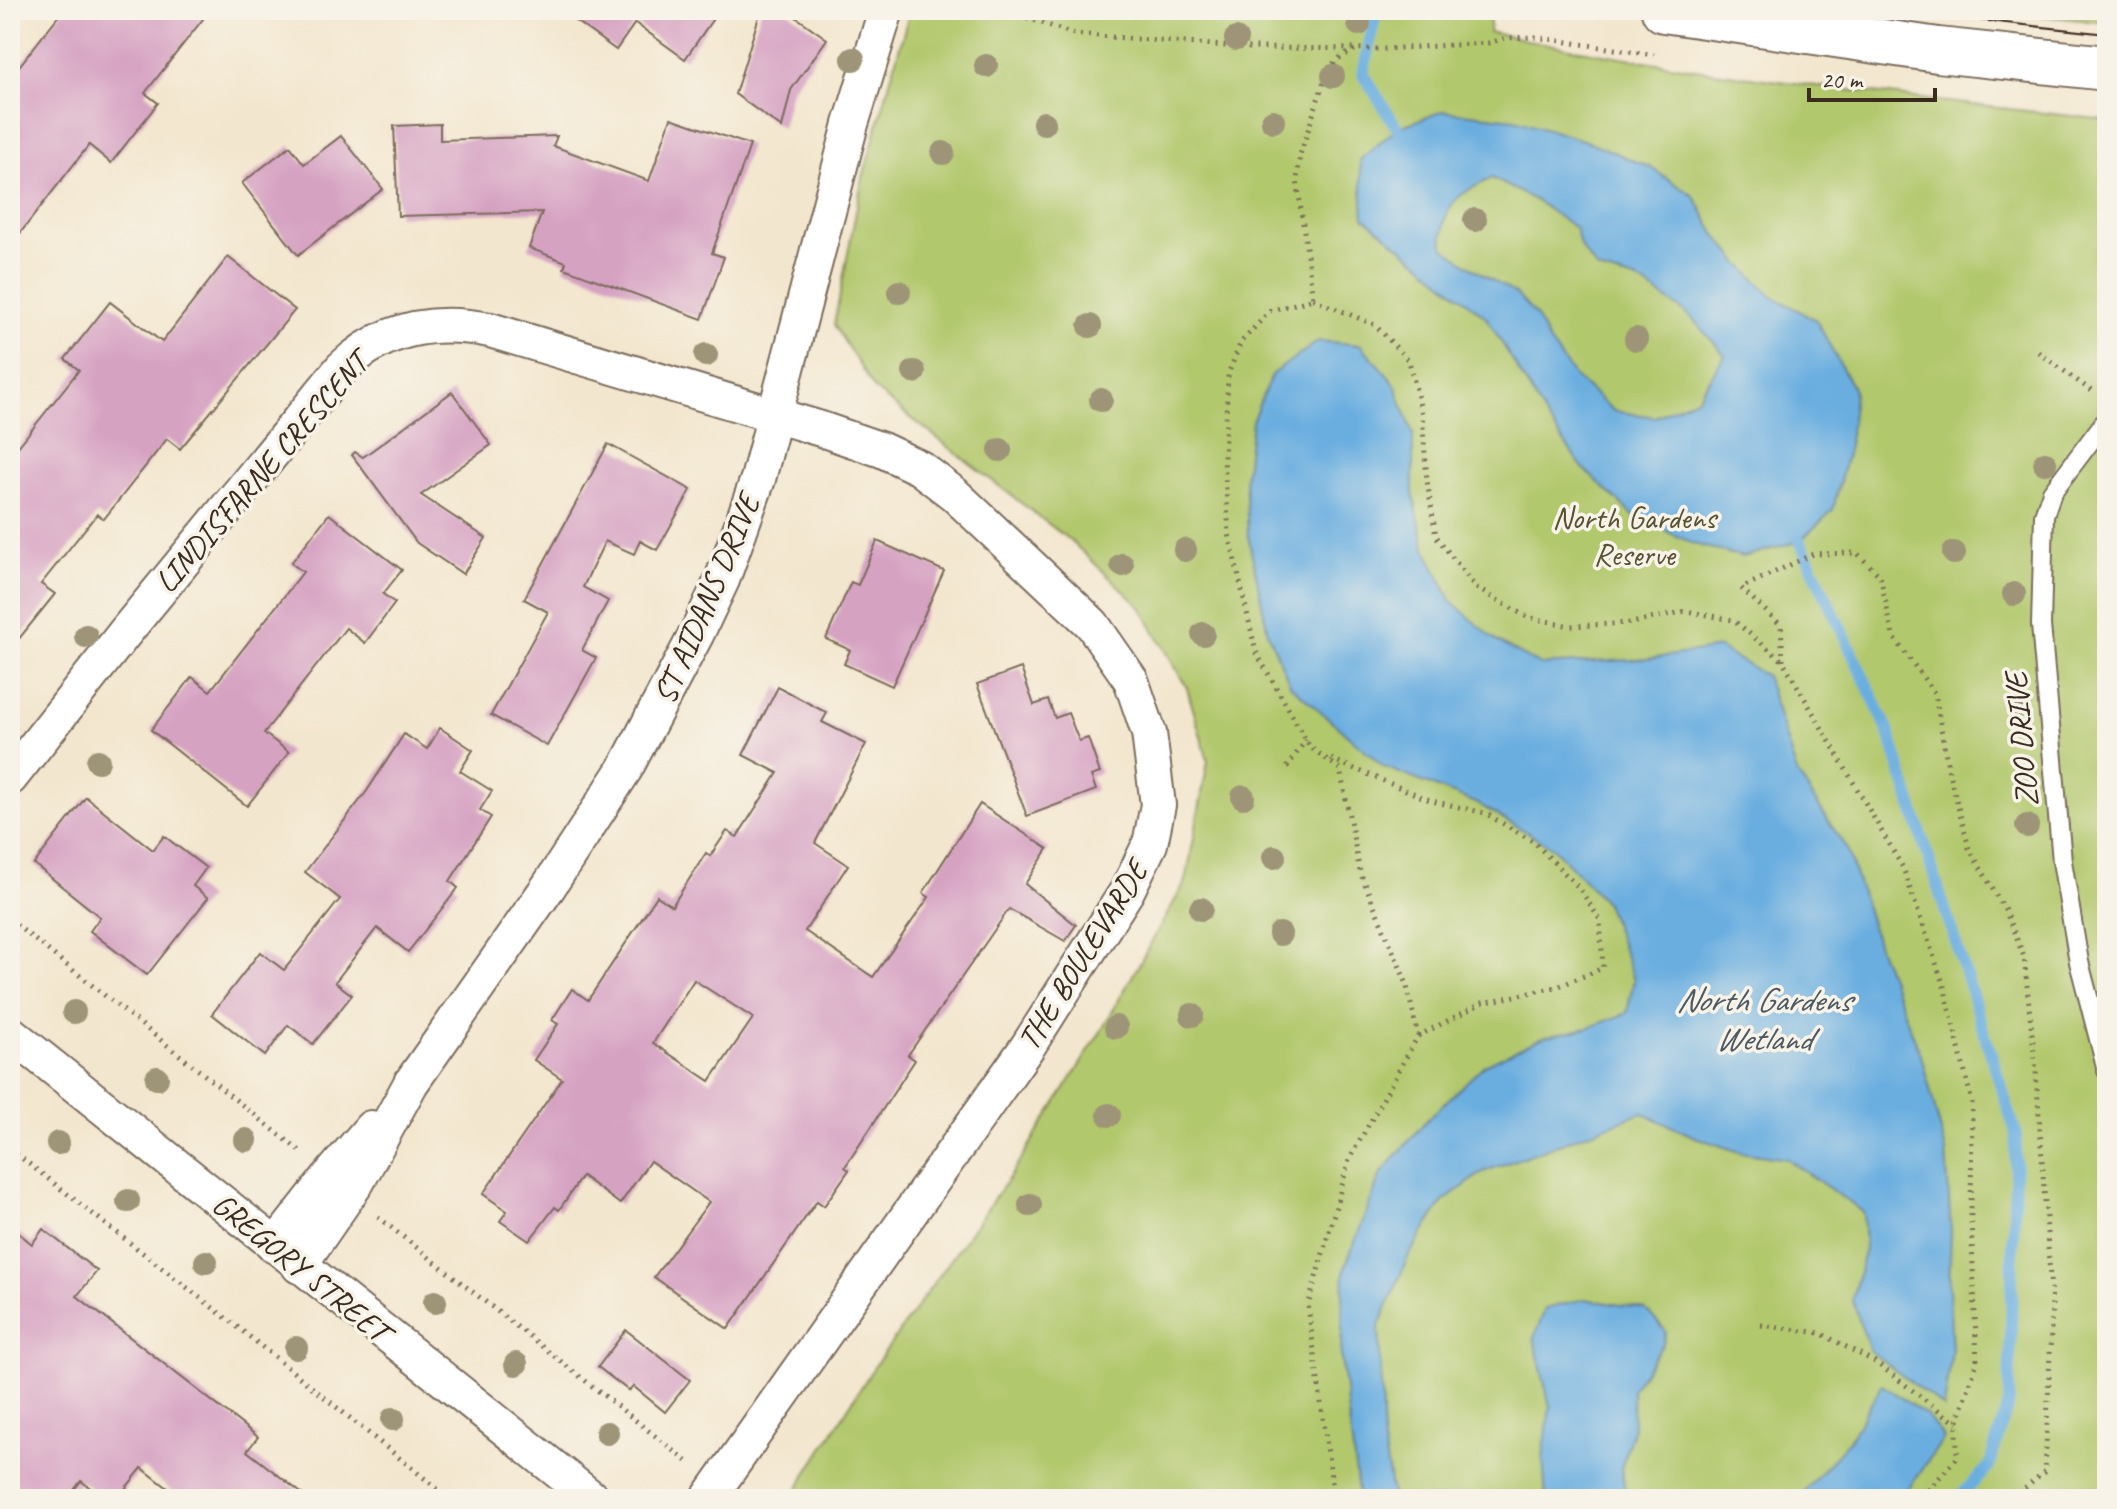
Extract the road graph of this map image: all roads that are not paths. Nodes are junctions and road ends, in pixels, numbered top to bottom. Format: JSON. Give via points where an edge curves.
{"nodes":[{"id":1,"x":886,"y":10,"type":"edge"},
{"id":2,"x":1664,"y":10,"type":"edge"},
{"id":3,"x":2107,"y":68,"type":"edge"},
{"id":4,"x":774,"y":416,"type":"junction"},
{"id":5,"x":2107,"y":419,"type":"edge"},
{"id":6,"x":10,"y":778,"type":"edge"},
{"id":7,"x":10,"y":1033,"type":"edge"},
{"id":8,"x":2107,"y":1070,"type":"edge"},
{"id":9,"x":287,"y":1256,"type":"junction"},
{"id":10,"x":713,"y":1492,"type":"edge"},
{"id":11,"x":593,"y":1499,"type":"edge"}],
"edges":[{"from":1,"to":4,"type":"street","name":"ST AIDANS DRIVE"},
{"from":2,"to":3,"type":"street","via":[[1923,48]]},
{"from":4,"to":6,"type":"street","name":"LINDISFARNE CRESCENT","via":[[465,325],[421,326],[383,338],[360,351],[332,379]]},
{"from":4,"to":9,"type":"street","name":"ST AIDANS DRIVE","via":[[722,580],[625,769],[411,1083],[329,1177]]},
{"from":4,"to":10,"type":"street","name":"THE BOULEVARDE","via":[[882,450],[920,468],[1092,624],[1131,680],[1142,706],[1158,805],[1150,844],[1127,891],[1028,1046]]},
{"from":5,"to":8,"type":"lane","name":"ZOO DRIVE","via":[[2052,492],[2044,515],[2041,625],[2062,861],[2079,962]]},
{"from":7,"to":9,"type":"street","name":"GREGORY STREET"},
{"from":9,"to":11,"type":"street","name":"GREGORY STREET"}]}
